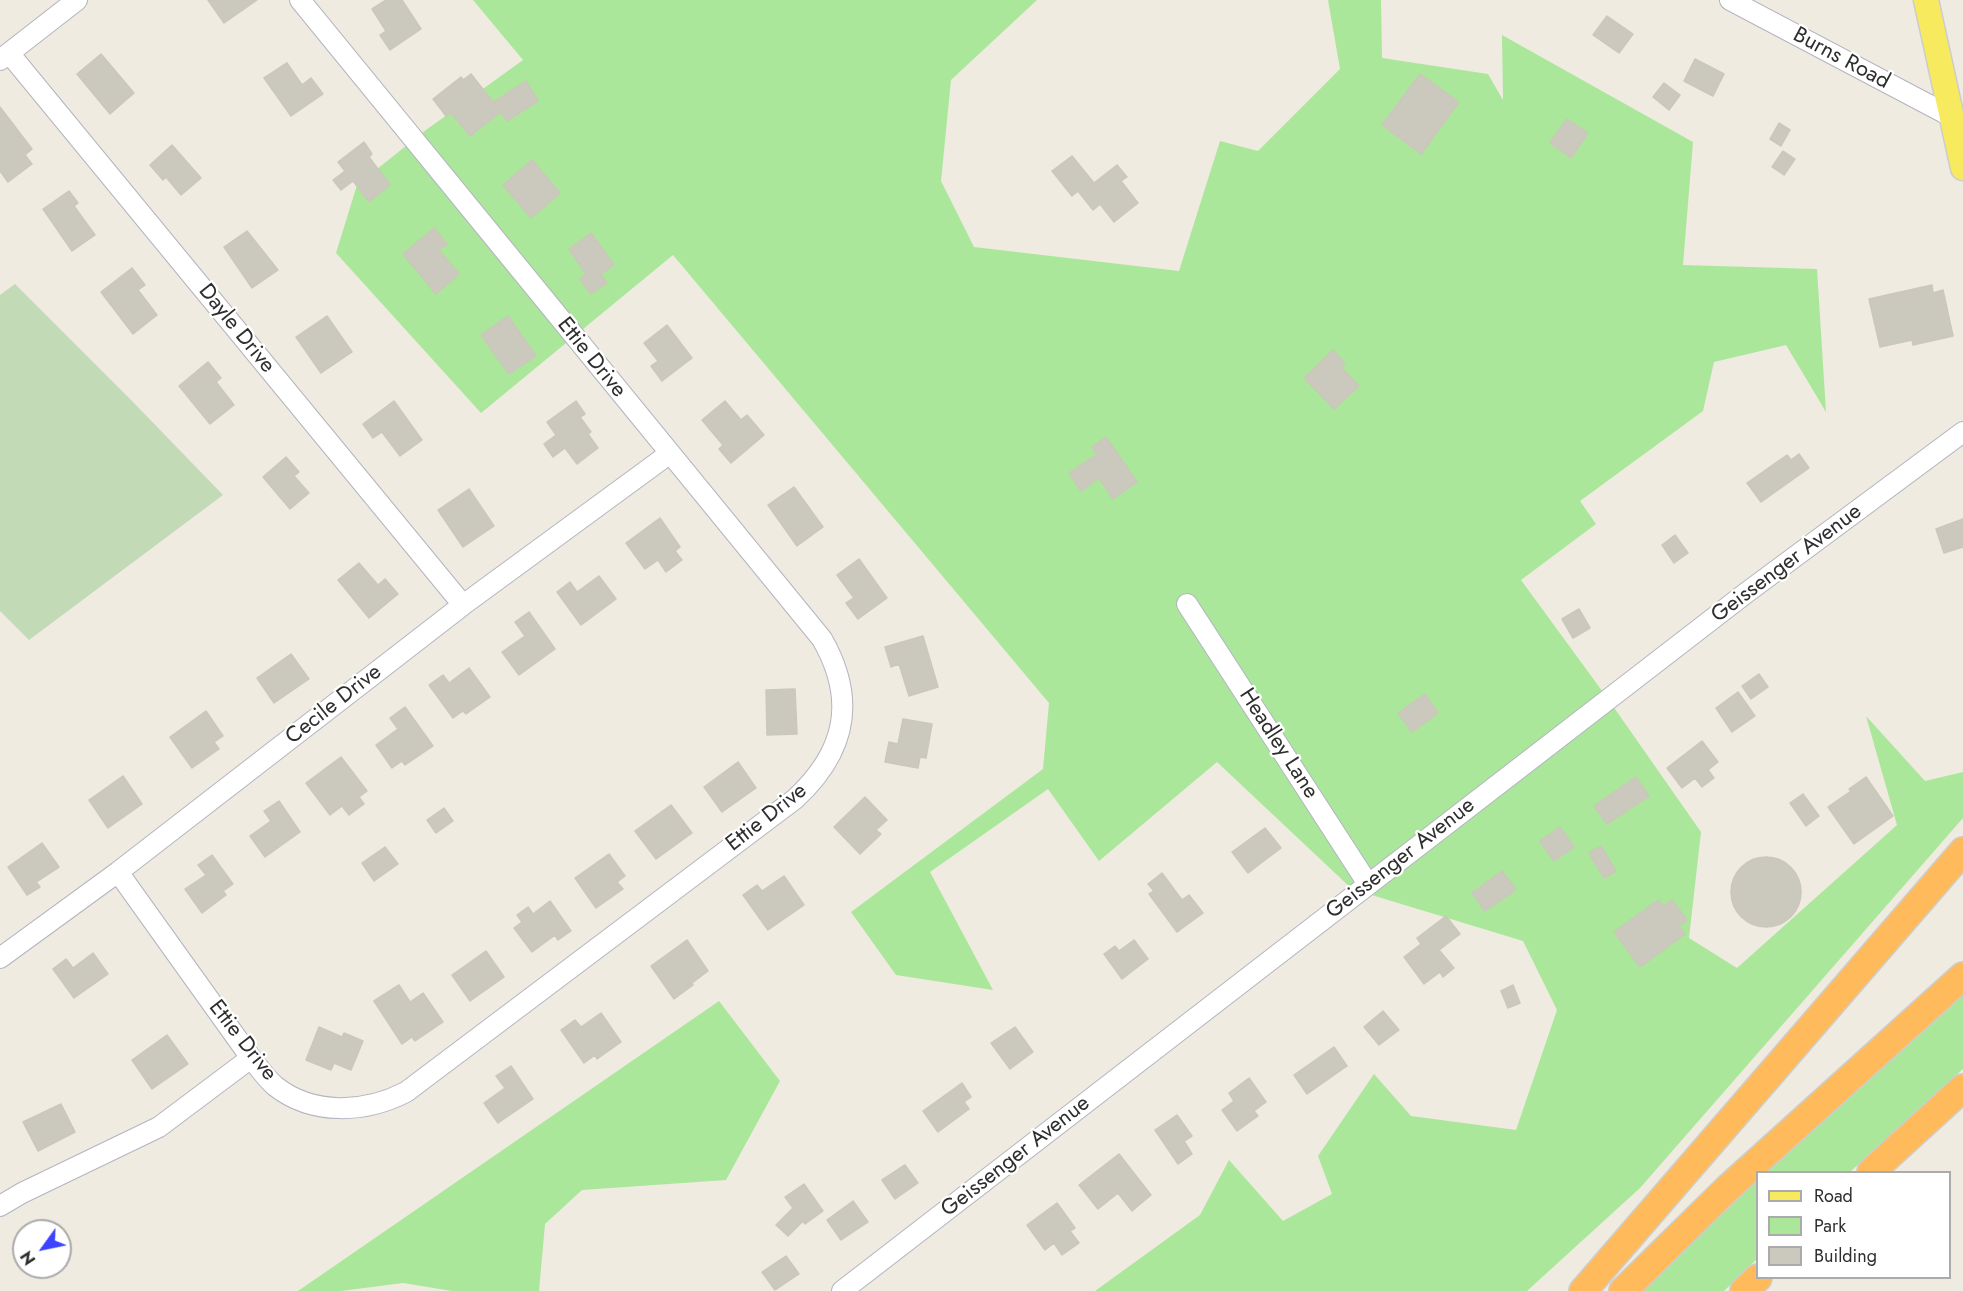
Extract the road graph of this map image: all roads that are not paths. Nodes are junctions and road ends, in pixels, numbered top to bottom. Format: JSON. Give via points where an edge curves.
{"nodes":[{"id":1,"x":77,"y":0,"type":"edge"},
{"id":2,"x":300,"y":0,"type":"edge"},
{"id":3,"x":1730,"y":0,"type":"edge"},
{"id":4,"x":1926,"y":0,"type":"edge"},
{"id":5,"x":4,"y":56,"type":"edge"},
{"id":6,"x":1952,"y":117,"type":"junction"},
{"id":7,"x":1963,"y":168,"type":"edge"},
{"id":8,"x":1963,"y":432,"type":"edge"},
{"id":9,"x":669,"y":454,"type":"junction"},
{"id":10,"x":1187,"y":604,"type":"dead end"},
{"id":11,"x":464,"y":605,"type":"junction"},
{"id":12,"x":1963,"y":851,"type":"edge"},
{"id":13,"x":118,"y":872,"type":"junction"},
{"id":14,"x":1368,"y":884,"type":"junction"},
{"id":15,"x":0,"y":958,"type":"edge"},
{"id":16,"x":1963,"y":976,"type":"edge"},
{"id":17,"x":250,"y":1058,"type":"junction"},
{"id":18,"x":1963,"y":1088,"type":"edge"},
{"id":19,"x":1873,"y":1171,"type":"edge"},
{"id":20,"x":0,"y":1206,"type":"edge"},
{"id":21,"x":1757,"y":1279,"type":"edge"},
{"id":22,"x":842,"y":1291,"type":"edge"},
{"id":23,"x":1583,"y":1291,"type":"edge"},
{"id":24,"x":1623,"y":1291,"type":"edge"},
{"id":25,"x":1744,"y":1291,"type":"edge"}],
"edges":[{"from":1,"to":5,"type":"street"},
{"from":2,"to":9,"type":"street","name":"Ettie Drive"},
{"from":3,"to":6,"type":"street","name":"Burns Road"},
{"from":4,"to":6,"type":"main road"},
{"from":5,"to":11,"type":"street","name":"Dayle Drive"},
{"from":6,"to":7,"type":"main road"},
{"from":8,"to":14,"type":"street","name":"Geissenger Avenue","via":[[1746,593]]},
{"from":9,"to":11,"type":"street","name":"Cecile Drive"},
{"from":9,"to":17,"type":"street","name":"Ettie Drive","via":[[822,639],[833,658],[840,678],[842,720],[836,741],[812,783],[416,1085],[388,1102],[340,1109],[296,1099],[275,1085]]},
{"from":10,"to":14,"type":"street","name":"Headley Lane"},
{"from":11,"to":13,"type":"street","name":"Cecile Drive"},
{"from":12,"to":23,"type":"highway"},
{"from":13,"to":15,"type":"street","name":"Cecile Drive"},
{"from":13,"to":17,"type":"street","name":"Ettie Drive"},
{"from":14,"to":22,"type":"street","name":"Geissenger Avenue"},
{"from":16,"to":24,"type":"highway","via":[[1728,1188]]},
{"from":17,"to":20,"type":"street","via":[[159,1126]]},
{"from":18,"to":19,"type":"highway"},
{"from":21,"to":25,"type":"highway"}]}
